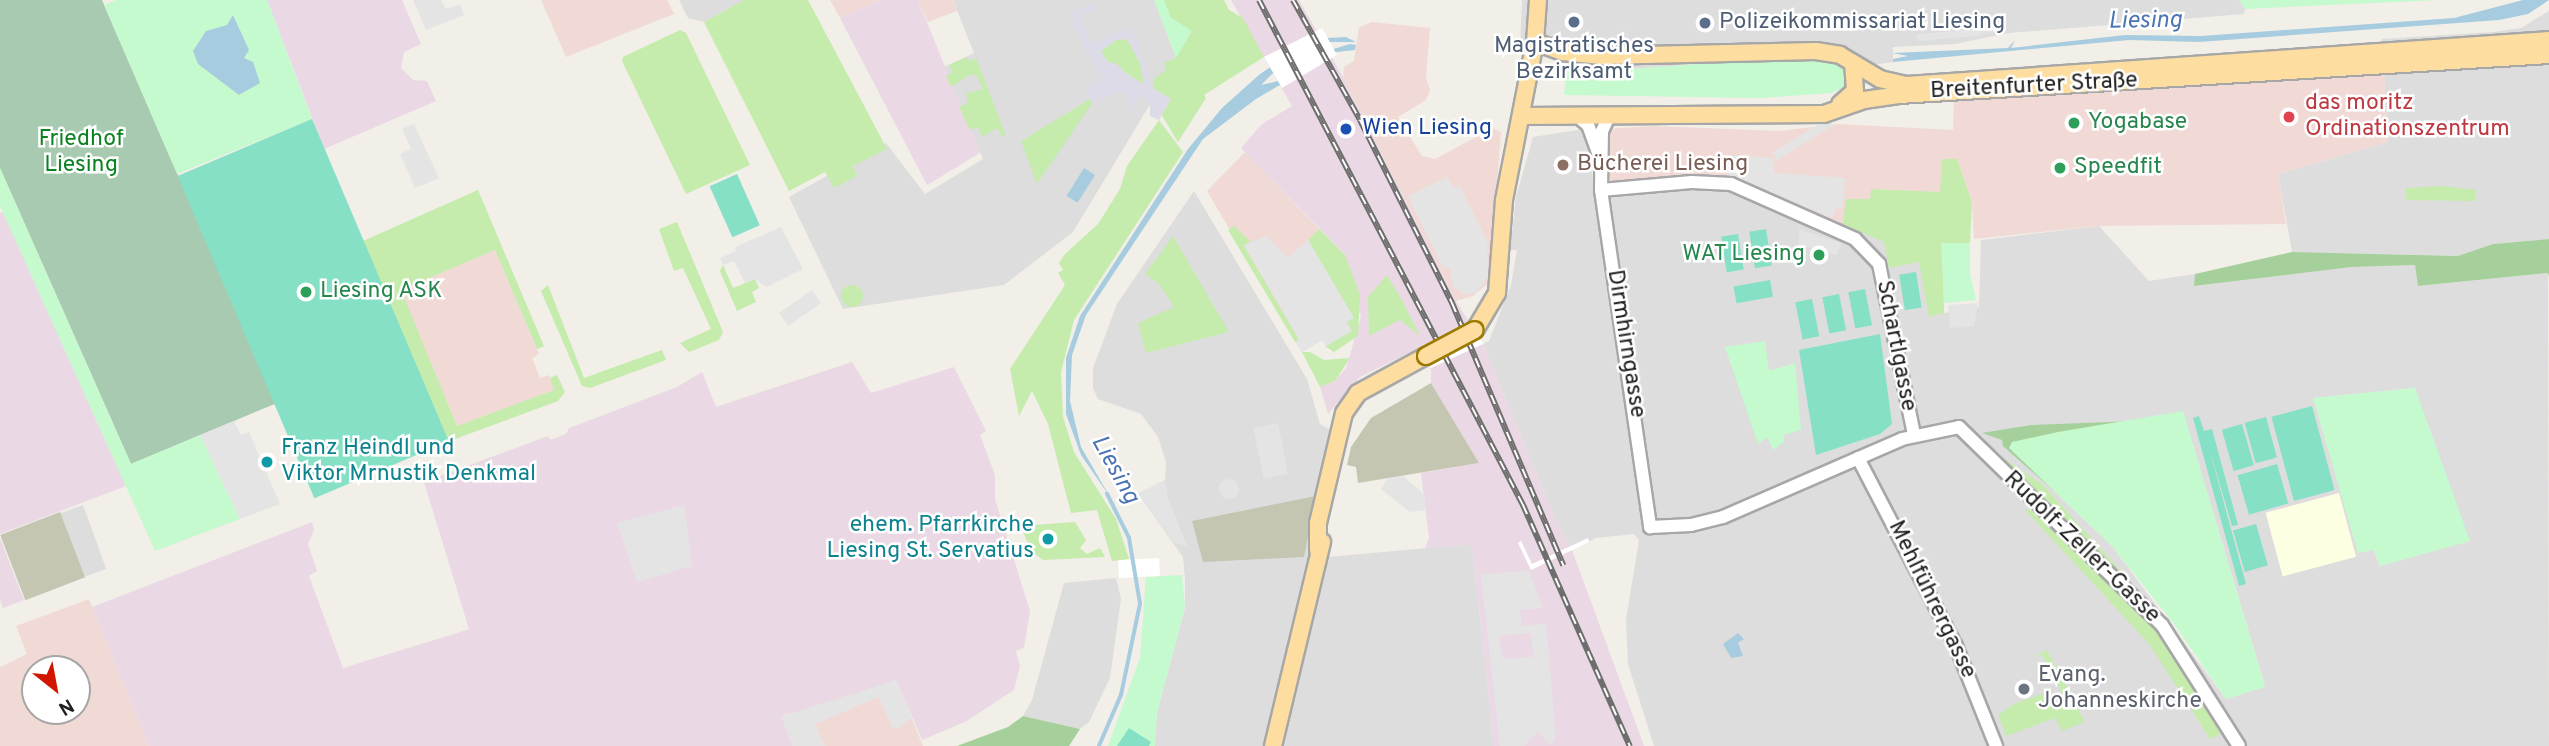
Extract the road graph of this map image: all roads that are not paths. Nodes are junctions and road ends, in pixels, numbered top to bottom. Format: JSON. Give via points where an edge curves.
{"nodes":[{"id":1,"x":1538,"y":0,"type":"edge"},
{"id":2,"x":2549,"y":40,"type":"edge"},
{"id":3,"x":1535,"y":42,"type":"junction"},
{"id":4,"x":2486,"y":52,"type":"junction"},
{"id":5,"x":2549,"y":54,"type":"edge"},
{"id":6,"x":1853,"y":64,"type":"junction"},
{"id":7,"x":1610,"y":114,"type":"junction"},
{"id":8,"x":1804,"y":115,"type":"junction"},
{"id":9,"x":1522,"y":116,"type":"junction"},
{"id":10,"x":1576,"y":116,"type":"junction"},
{"id":11,"x":1600,"y":161,"type":"junction"},
{"id":12,"x":1601,"y":190,"type":"junction"},
{"id":13,"x":1914,"y":435,"type":"junction"},
{"id":14,"x":1858,"y":458,"type":"junction"},
{"id":15,"x":1273,"y":746,"type":"edge"},
{"id":16,"x":1996,"y":746,"type":"edge"},
{"id":17,"x":2239,"y":746,"type":"edge"}],
"edges":[{"from":1,"to":3,"type":"main road"},
{"from":2,"to":4,"type":"main road","name":"Breitenfurter Straße"},
{"from":3,"to":6,"type":"main road","name":"Breitenfurter Straße","via":[[1563,52],[1601,56],[1771,50],[1833,53]]},
{"from":3,"to":9,"type":"main road"},
{"from":4,"to":5,"type":"main road","name":"Breitenfurter Straße"},
{"from":4,"to":6,"type":"main road","name":"Breitenfurter Straße","via":[[1907,85],[1880,79]]},
{"from":4,"to":8,"type":"main road","name":"Breitenfurter Straße","via":[[1899,95],[1864,100],[1833,113]]},
{"from":6,"to":8,"type":"main road","via":[[1857,84],[1848,99]]},
{"from":7,"to":8,"type":"main road","name":"Breitenfurter Straße"},
{"from":7,"to":10,"type":"main road","name":"Breitenfurter Straße"},
{"from":7,"to":11,"type":"street","via":[[1603,125]]},
{"from":9,"to":10,"type":"main road","name":"Breitenfurter Straße"},
{"from":9,"to":15,"type":"main road","bridge":true,"via":[[1504,200],[1497,293],[1475,330],[1376,382],[1338,434],[1324,513],[1318,523],[1318,550]]},
{"from":10,"to":11,"type":"street","via":[[1588,125]]},
{"from":11,"to":12,"type":"street","name":"Dirmhirngasse"},
{"from":12,"to":13,"type":"street","name":"Schartlgasse","via":[[1692,181],[1731,184],[1855,239],[1870,251],[1882,274]]},
{"from":12,"to":14,"type":"street","name":"Dirmhirngasse","via":[[1650,527],[1691,525],[1723,517]]},
{"from":13,"to":14,"type":"street"},
{"from":13,"to":17,"type":"street","name":"Rudolf-Zeller-Gasse","via":[[1959,427],[2162,625]]},
{"from":14,"to":16,"type":"street","name":"Mehlführergasse","via":[[1955,646]]}]}
